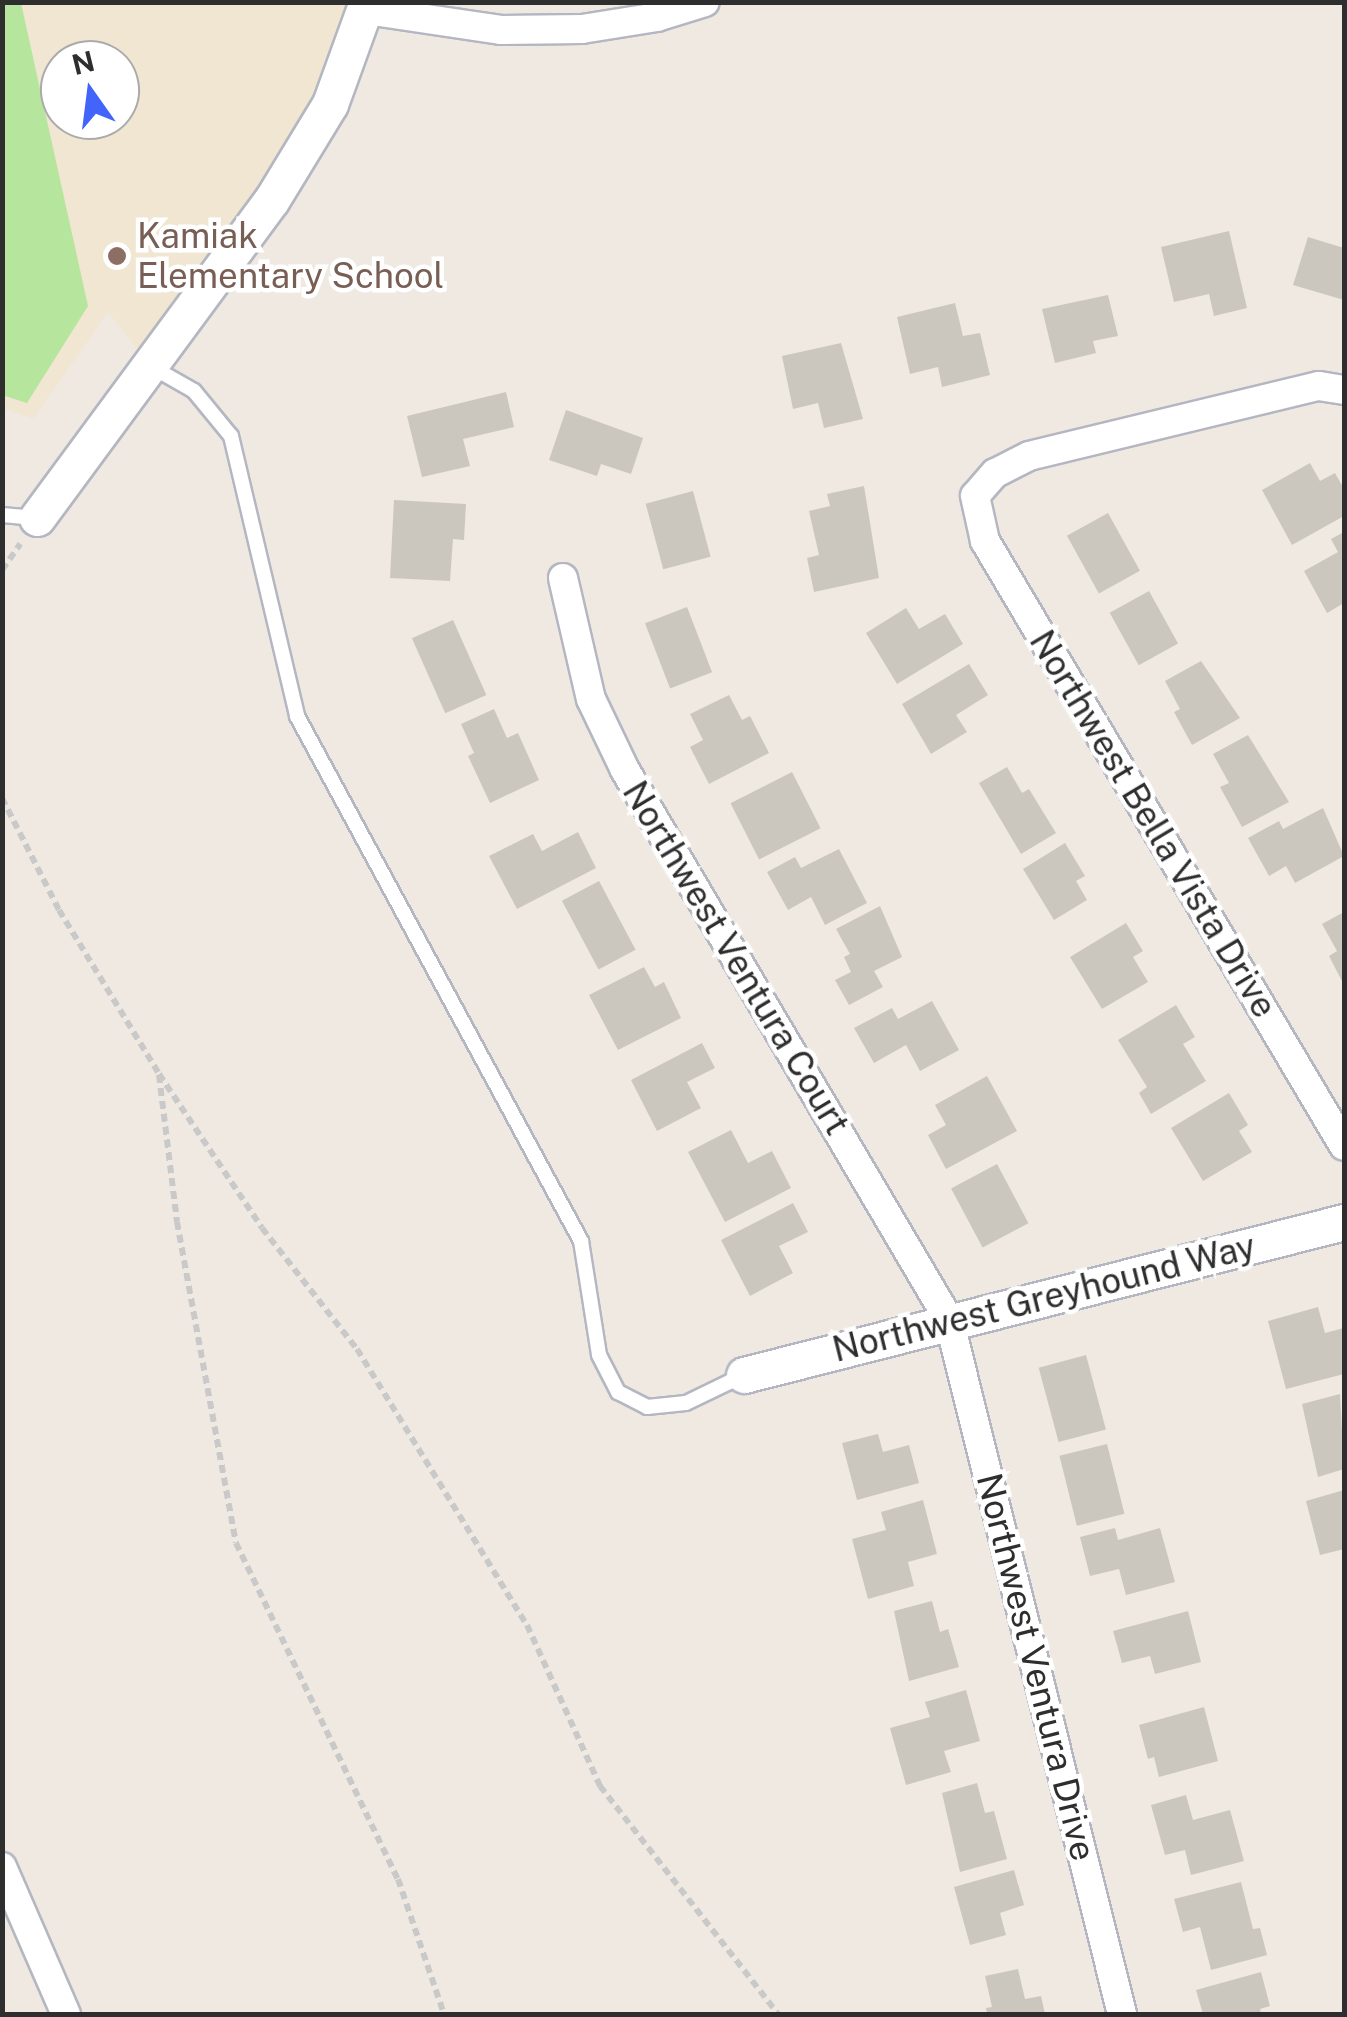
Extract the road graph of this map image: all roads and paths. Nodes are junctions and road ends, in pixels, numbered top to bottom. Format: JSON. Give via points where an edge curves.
{"nodes":[{"id":1,"x":705,"y":2,"type":"edge"},
{"id":2,"x":366,"y":6,"type":"edge"},
{"id":3,"x":152,"y":367,"type":"junction"},
{"id":4,"x":1344,"y":390,"type":"edge"},
{"id":5,"x":20,"y":517,"type":"edge"},
{"id":6,"x":563,"y":578,"type":"dead end"},
{"id":7,"x":2,"y":798,"type":"edge"},
{"id":8,"x":159,"y":1074,"type":"junction"},
{"id":9,"x":1344,"y":1146,"type":"edge"},
{"id":10,"x":1344,"y":1222,"type":"edge"},
{"id":11,"x":949,"y":1320,"type":"junction"},
{"id":12,"x":744,"y":1375,"type":"joint"},
{"id":13,"x":2,"y":1867,"type":"edge"},
{"id":14,"x":66,"y":2014,"type":"edge"},
{"id":15,"x":444,"y":2014,"type":"edge"},
{"id":16,"x":778,"y":2014,"type":"edge"},
{"id":17,"x":1122,"y":2014,"type":"edge"}],
"edges":[{"from":1,"to":2,"type":"street","via":[[582,29],[501,30]]},
{"from":2,"to":3,"type":"street","via":[[330,104],[271,201]]},
{"from":3,"to":5,"type":"street"},
{"from":3,"to":12,"type":"lane","via":[[194,391],[232,436],[298,716],[581,1241],[599,1355],[618,1392],[647,1407],[686,1404]]},
{"from":4,"to":9,"type":"street","name":"Northwest Bella Vista Drive","via":[[1318,386],[1029,456],[996,473],[976,496],[985,540]]},
{"from":6,"to":11,"type":"street","name":"Northwest Ventura Court","via":[[591,700],[625,770]]},
{"from":7,"to":8,"type":"path","via":[[59,910]]},
{"from":8,"to":15,"type":"path","via":[[177,1222],[236,1543],[398,1879]]},
{"from":8,"to":16,"type":"path","via":[[262,1228],[358,1349],[527,1625],[600,1786]]},
{"from":10,"to":11,"type":"street","name":"Northwest Greyhound Way"},
{"from":11,"to":12,"type":"street","name":"Northwest Greyhound Way"},
{"from":11,"to":17,"type":"street","name":"Northwest Ventura Drive"},
{"from":13,"to":14,"type":"street"}]}
